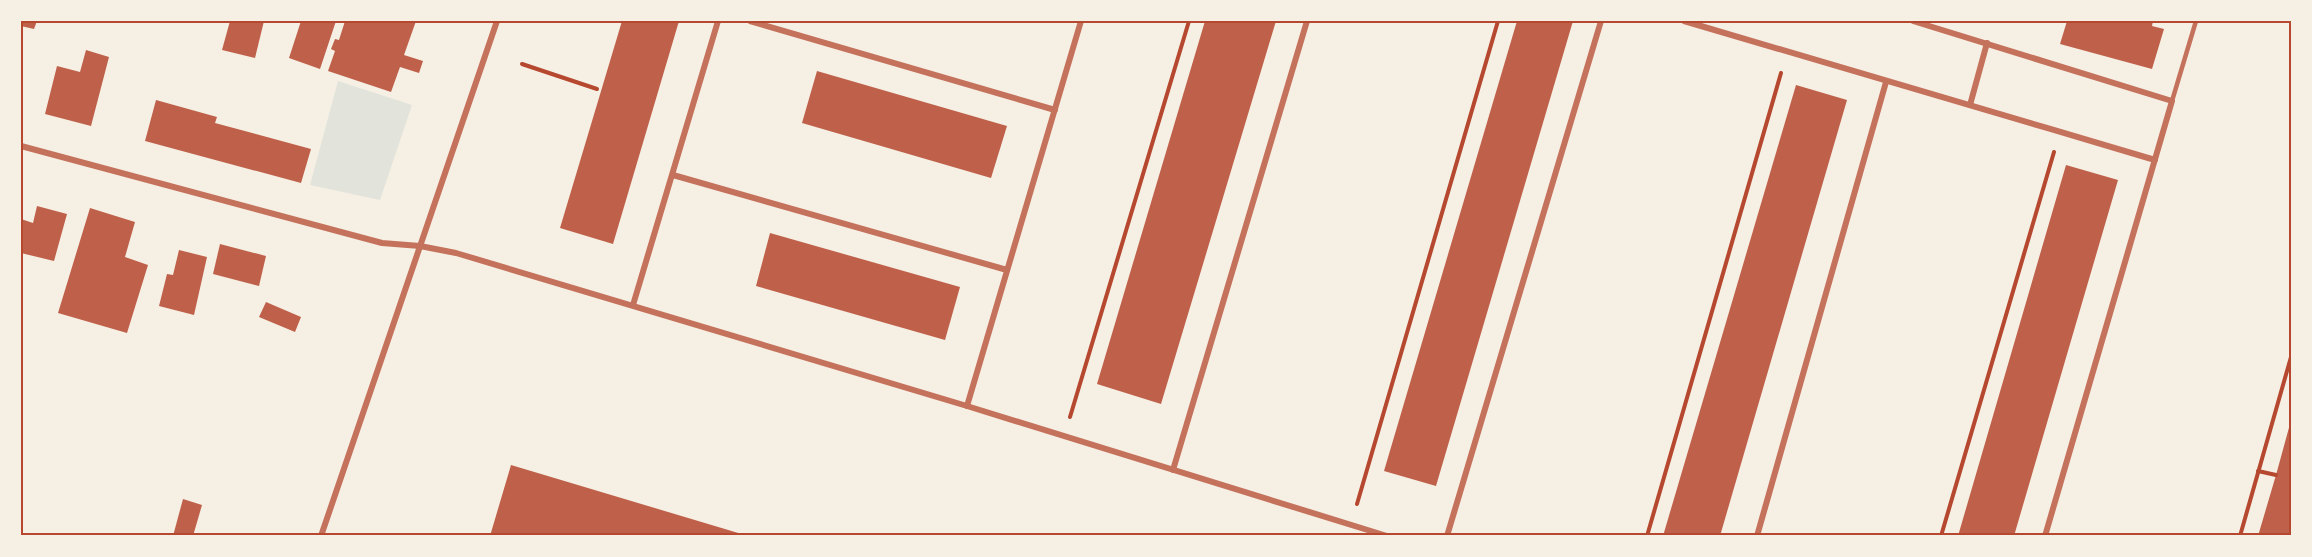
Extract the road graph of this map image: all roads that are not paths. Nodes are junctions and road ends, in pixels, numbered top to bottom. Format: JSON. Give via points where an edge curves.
{"nodes":[{"id":1,"x":497,"y":21,"type":"edge"},
{"id":2,"x":718,"y":21,"type":"edge"},
{"id":3,"x":750,"y":21,"type":"edge"},
{"id":4,"x":1081,"y":21,"type":"edge"},
{"id":5,"x":1306,"y":21,"type":"edge"},
{"id":6,"x":1601,"y":21,"type":"edge"},
{"id":7,"x":1684,"y":21,"type":"edge"},
{"id":8,"x":1913,"y":21,"type":"edge"},
{"id":9,"x":2196,"y":21,"type":"edge"},
{"id":10,"x":1987,"y":43,"type":"junction"},
{"id":11,"x":1886,"y":82,"type":"junction"},
{"id":12,"x":2172,"y":101,"type":"junction"},
{"id":13,"x":1970,"y":105,"type":"junction"},
{"id":14,"x":1055,"y":111,"type":"junction"},
{"id":15,"x":21,"y":146,"type":"edge"},
{"id":16,"x":2155,"y":160,"type":"junction"},
{"id":17,"x":673,"y":176,"type":"junction"},
{"id":18,"x":420,"y":246,"type":"junction"},
{"id":19,"x":1007,"y":270,"type":"junction"},
{"id":20,"x":633,"y":305,"type":"junction"},
{"id":21,"x":967,"y":406,"type":"junction"},
{"id":22,"x":1173,"y":470,"type":"junction"},
{"id":23,"x":321,"y":536,"type":"edge"},
{"id":24,"x":1387,"y":536,"type":"edge"},
{"id":25,"x":1447,"y":536,"type":"edge"},
{"id":26,"x":1756,"y":536,"type":"edge"},
{"id":27,"x":2045,"y":536,"type":"edge"}],
"edges":[{"from":1,"to":18,"type":"street"},
{"from":2,"to":17,"type":"street"},
{"from":3,"to":14,"type":"street"},
{"from":4,"to":14,"type":"street"},
{"from":5,"to":22,"type":"street"},
{"from":6,"to":25,"type":"street"},
{"from":7,"to":11,"type":"street"},
{"from":8,"to":10,"type":"street"},
{"from":9,"to":12,"type":"lane"},
{"from":10,"to":12,"type":"street"},
{"from":10,"to":13,"type":"street"},
{"from":11,"to":13,"type":"street"},
{"from":11,"to":26,"type":"street"},
{"from":12,"to":16,"type":"street"},
{"from":13,"to":16,"type":"street"},
{"from":14,"to":19,"type":"street"},
{"from":15,"to":18,"type":"street","via":[[382,243]]},
{"from":16,"to":27,"type":"street"},
{"from":17,"to":19,"type":"street"},
{"from":17,"to":20,"type":"street"},
{"from":18,"to":20,"type":"street"},
{"from":18,"to":23,"type":"street"},
{"from":19,"to":21,"type":"street"},
{"from":20,"to":21,"type":"street"},
{"from":21,"to":22,"type":"street"},
{"from":22,"to":24,"type":"street"}]}
